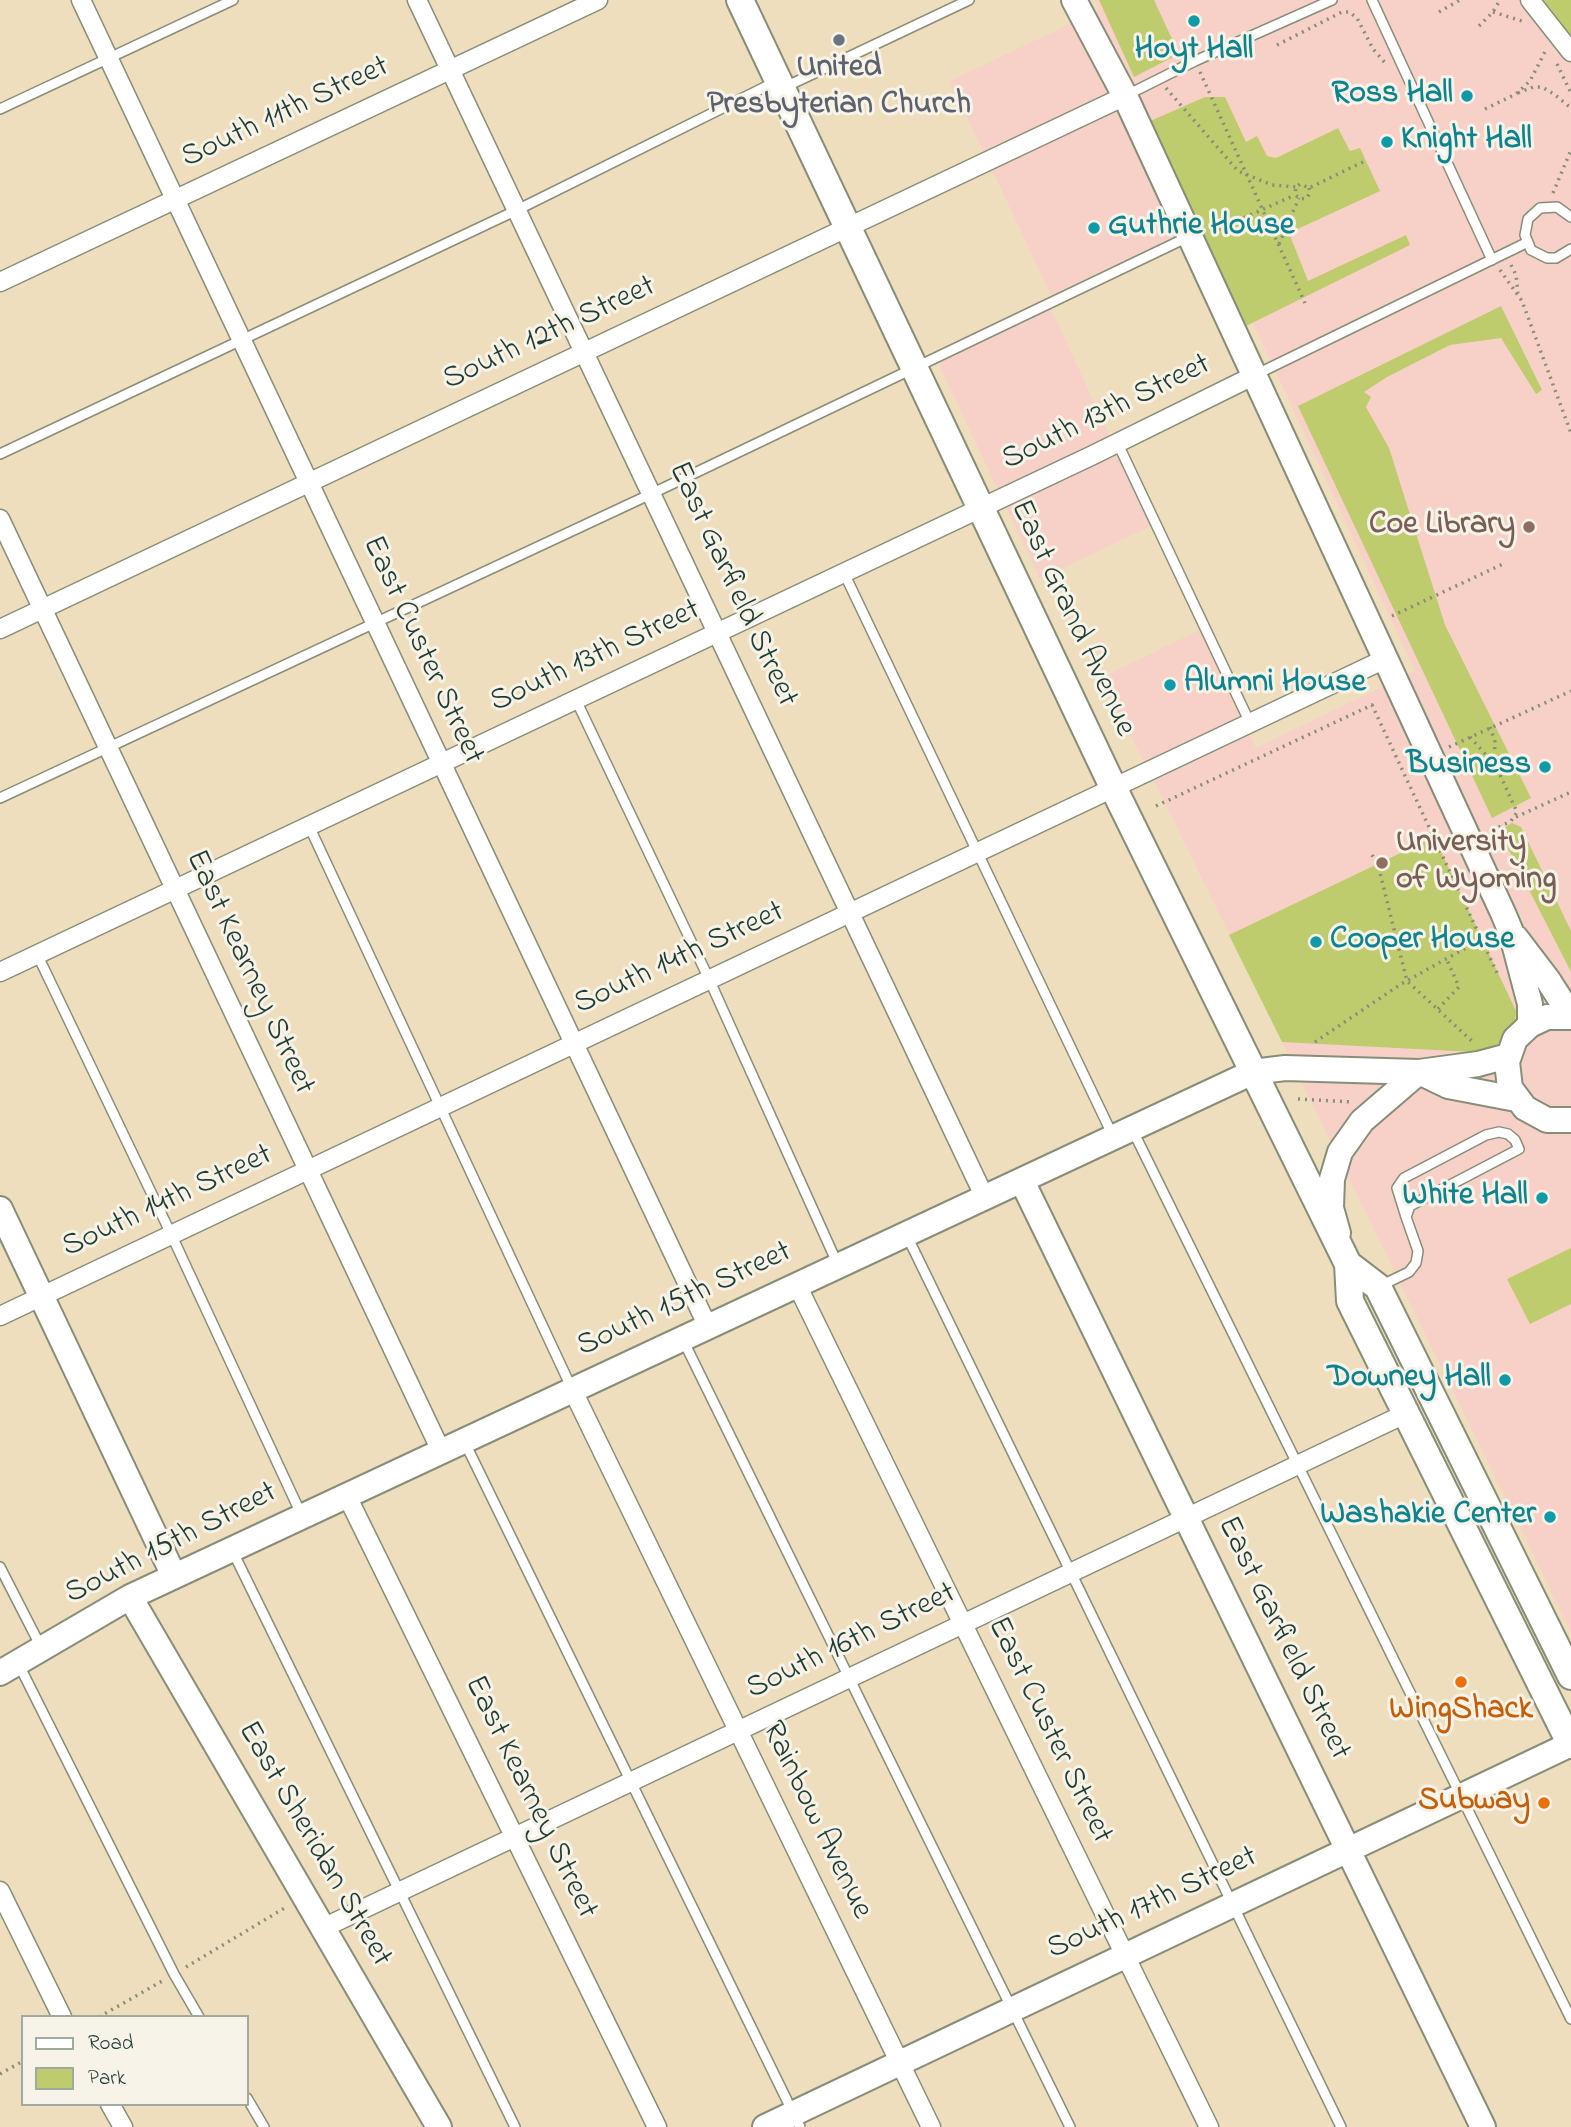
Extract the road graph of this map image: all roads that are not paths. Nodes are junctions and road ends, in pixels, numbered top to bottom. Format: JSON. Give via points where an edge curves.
{"nodes":[{"id":1,"x":81,"y":0,"type":"edge"},
{"id":2,"x":233,"y":0,"type":"edge"},
{"id":3,"x":417,"y":0,"type":"edge"},
{"id":4,"x":598,"y":0,"type":"edge"},
{"id":5,"x":740,"y":0,"type":"edge"},
{"id":6,"x":969,"y":0,"type":"edge"},
{"id":7,"x":1074,"y":0,"type":"edge"},
{"id":8,"x":1332,"y":0,"type":"edge"},
{"id":9,"x":1372,"y":0,"type":"edge"},
{"id":10,"x":1530,"y":0,"type":"edge"},
{"id":11,"x":1566,"y":45,"type":"edge"},
{"id":12,"x":108,"y":58,"type":"junction"},
{"id":13,"x":450,"y":70,"type":"junction"},
{"id":14,"x":780,"y":85,"type":"junction"},
{"id":15,"x":1125,"y":96,"type":"junction"},
{"id":16,"x":0,"y":109,"type":"edge"},
{"id":17,"x":175,"y":200,"type":"junction"},
{"id":18,"x":517,"y":210,"type":"junction"},
{"id":19,"x":1571,"y":217,"type":"edge"},
{"id":20,"x":847,"y":227,"type":"junction"},
{"id":21,"x":1189,"y":239,"type":"junction"},
{"id":22,"x":1526,"y":243,"type":"junction"},
{"id":23,"x":1571,"y":248,"type":"edge"},
{"id":24,"x":1492,"y":261,"type":"junction"},
{"id":25,"x":0,"y":282,"type":"edge"},
{"id":26,"x":242,"y":340,"type":"junction"},
{"id":27,"x":584,"y":352,"type":"junction"},
{"id":28,"x":914,"y":368,"type":"junction"},
{"id":29,"x":1253,"y":376,"type":"junction"},
{"id":30,"x":1118,"y":444,"type":"junction"},
{"id":31,"x":0,"y":454,"type":"edge"},
{"id":32,"x":309,"y":482,"type":"junction"},
{"id":33,"x":651,"y":494,"type":"junction"},
{"id":34,"x":981,"y":508,"type":"junction"},
{"id":35,"x":0,"y":519,"type":"edge"},
{"id":36,"x":844,"y":573,"type":"junction"},
{"id":37,"x":42,"y":608,"type":"junction"},
{"id":38,"x":375,"y":623,"type":"junction"},
{"id":39,"x":0,"y":629,"type":"edge"},
{"id":40,"x":718,"y":633,"type":"junction"},
{"id":41,"x":1385,"y":659,"type":"junction"},
{"id":42,"x":576,"y":700,"type":"junction"},
{"id":43,"x":1250,"y":723,"type":"junction"},
{"id":44,"x":109,"y":748,"type":"junction"},
{"id":45,"x":442,"y":763,"type":"junction"},
{"id":46,"x":1113,"y":788,"type":"junction"},
{"id":47,"x":0,"y":798,"type":"edge"},
{"id":48,"x":309,"y":826,"type":"junction"},
{"id":49,"x":978,"y":852,"type":"junction"},
{"id":50,"x":175,"y":889,"type":"junction"},
{"id":51,"x":850,"y":913,"type":"junction"},
{"id":52,"x":1507,"y":923,"type":"junction"},
{"id":53,"x":37,"y":954,"type":"junction"},
{"id":54,"x":0,"y":972,"type":"edge"},
{"id":55,"x":709,"y":979,"type":"junction"},
{"id":56,"x":1571,"y":1017,"type":"edge"},
{"id":57,"x":1530,"y":1025,"type":"junction"},
{"id":58,"x":574,"y":1043,"type":"junction"},
{"id":59,"x":1508,"y":1056,"type":"junction"},
{"id":60,"x":1253,"y":1072,"type":"junction"},
{"id":61,"x":1419,"y":1072,"type":"junction"},
{"id":62,"x":1516,"y":1099,"type":"junction"},
{"id":63,"x":439,"y":1107,"type":"junction"},
{"id":64,"x":1571,"y":1120,"type":"edge"},
{"id":65,"x":1123,"y":1133,"type":"junction"},
{"id":66,"x":308,"y":1170,"type":"junction"},
{"id":67,"x":1021,"y":1181,"type":"junction"},
{"id":68,"x":985,"y":1198,"type":"junction"},
{"id":69,"x":0,"y":1209,"type":"edge"},
{"id":70,"x":1406,"y":1217,"type":"junction"},
{"id":71,"x":171,"y":1234,"type":"junction"},
{"id":72,"x":906,"y":1234,"type":"junction"},
{"id":73,"x":1348,"y":1264,"type":"junction"},
{"id":74,"x":838,"y":1266,"type":"junction"},
{"id":75,"x":797,"y":1285,"type":"junction"},
{"id":76,"x":1378,"y":1287,"type":"junction"},
{"id":77,"x":41,"y":1296,"type":"junction"},
{"id":78,"x":0,"y":1315,"type":"edge"},
{"id":79,"x":708,"y":1327,"type":"junction"},
{"id":80,"x":682,"y":1339,"type":"junction"},
{"id":81,"x":573,"y":1391,"type":"junction"},
{"id":82,"x":1407,"y":1413,"type":"junction"},
{"id":83,"x":465,"y":1442,"type":"junction"},
{"id":84,"x":442,"y":1452,"type":"junction"},
{"id":85,"x":1297,"y":1464,"type":"junction"},
{"id":86,"x":347,"y":1496,"type":"junction"},
{"id":87,"x":302,"y":1517,"type":"junction"},
{"id":88,"x":1186,"y":1517,"type":"junction"},
{"id":89,"x":232,"y":1549,"type":"junction"},
{"id":90,"x":0,"y":1567,"type":"edge"},
{"id":91,"x":1071,"y":1572,"type":"junction"},
{"id":92,"x":174,"y":1576,"type":"junction"},
{"id":93,"x":130,"y":1597,"type":"junction"},
{"id":94,"x":962,"y":1623,"type":"junction"},
{"id":95,"x":42,"y":1649,"type":"junction"},
{"id":96,"x":9,"y":1668,"type":"edge"},
{"id":97,"x":1571,"y":1676,"type":"edge"},
{"id":98,"x":849,"y":1678,"type":"junction"},
{"id":99,"x":738,"y":1731,"type":"junction"},
{"id":100,"x":1571,"y":1745,"type":"edge"},
{"id":101,"x":631,"y":1782,"type":"junction"},
{"id":102,"x":1461,"y":1797,"type":"junction"},
{"id":103,"x":515,"y":1838,"type":"junction"},
{"id":104,"x":1348,"y":1850,"type":"junction"},
{"id":105,"x":0,"y":1891,"type":"edge"},
{"id":106,"x":401,"y":1892,"type":"junction"},
{"id":107,"x":1233,"y":1904,"type":"junction"},
{"id":108,"x":323,"y":1928,"type":"junction"},
{"id":109,"x":1125,"y":1956,"type":"junction"},
{"id":110,"x":1012,"y":2009,"type":"junction"},
{"id":111,"x":61,"y":2015,"type":"edge"},
{"id":112,"x":198,"y":2015,"type":"edge"},
{"id":113,"x":1571,"y":2019,"type":"edge"},
{"id":114,"x":900,"y":2063,"type":"junction"},
{"id":115,"x":248,"y":2100,"type":"edge"},
{"id":116,"x":111,"y":2106,"type":"edge"},
{"id":117,"x":796,"y":2120,"type":"edge"},
{"id":118,"x":123,"y":2127,"type":"edge"},
{"id":119,"x":264,"y":2127,"type":"edge"},
{"id":120,"x":439,"y":2127,"type":"edge"},
{"id":121,"x":515,"y":2127,"type":"edge"},
{"id":122,"x":657,"y":2127,"type":"edge"},
{"id":123,"x":765,"y":2127,"type":"edge"},
{"id":124,"x":931,"y":2127,"type":"edge"},
{"id":125,"x":1070,"y":2127,"type":"edge"},
{"id":126,"x":1209,"y":2127,"type":"edge"},
{"id":127,"x":1340,"y":2127,"type":"edge"},
{"id":128,"x":1483,"y":2127,"type":"edge"}],
"edges":[{"from":1,"to":12,"type":"street","name":"East Custer Street"},
{"from":2,"to":12,"type":"lane"},
{"from":3,"to":13,"type":"street","name":"East Garfield Street"},
{"from":4,"to":13,"type":"street","name":"South 11th Street"},
{"from":5,"to":14,"type":"main road","name":"East Grand Avenue"},
{"from":6,"to":14,"type":"lane"},
{"from":7,"to":15,"type":"street"},
{"from":8,"to":15,"type":"lane"},
{"from":9,"to":24,"type":"lane"},
{"from":10,"to":11,"type":"street"},
{"from":12,"to":16,"type":"lane"},
{"from":12,"to":17,"type":"street","name":"East Custer Street"},
{"from":13,"to":17,"type":"street","name":"South 11th Street"},
{"from":13,"to":18,"type":"street","name":"East Garfield Street"},
{"from":14,"to":18,"type":"lane"},
{"from":14,"to":20,"type":"main road","name":"East Grand Avenue"},
{"from":15,"to":20,"type":"street","name":"South 12th Street"},
{"from":15,"to":21,"type":"street"},
{"from":17,"to":25,"type":"street","name":"South 11th Street"},
{"from":17,"to":26,"type":"street","name":"East Custer Street"},
{"from":18,"to":26,"type":"lane"},
{"from":18,"to":27,"type":"street","name":"East Garfield Street"},
{"from":19,"to":22,"type":"lane","via":[[1557,207],[1533,213],[1525,226]]},
{"from":20,"to":27,"type":"street","name":"South 12th Street"},
{"from":20,"to":28,"type":"main road","name":"East Grand Avenue"},
{"from":21,"to":28,"type":"lane"},
{"from":21,"to":29,"type":"street"},
{"from":22,"to":23,"type":"lane","via":[[1547,258],[1564,255]]},
{"from":22,"to":24,"type":"lane"},
{"from":24,"to":29,"type":"lane"},
{"from":26,"to":31,"type":"lane"},
{"from":26,"to":32,"type":"street","name":"East Custer Street"},
{"from":27,"to":32,"type":"street","name":"South 12th Street"},
{"from":27,"to":33,"type":"street","name":"East Garfield Street"},
{"from":28,"to":33,"type":"lane"},
{"from":28,"to":34,"type":"main road","name":"East Grand Avenue"},
{"from":29,"to":30,"type":"street","name":"South 13th Street"},
{"from":29,"to":41,"type":"street"},
{"from":30,"to":34,"type":"street","name":"South 13th Street"},
{"from":30,"to":43,"type":"lane"},
{"from":32,"to":37,"type":"street","name":"South 12th Street"},
{"from":32,"to":38,"type":"street","name":"East Custer Street"},
{"from":33,"to":38,"type":"lane"},
{"from":33,"to":40,"type":"street","name":"East Garfield Street"},
{"from":34,"to":36,"type":"street","name":"South 13th Street"},
{"from":34,"to":46,"type":"main road","name":"East Grand Avenue"},
{"from":35,"to":37,"type":"street","name":"East Kearney Street"},
{"from":36,"to":40,"type":"street","name":"South 13th Street"},
{"from":36,"to":49,"type":"lane"},
{"from":37,"to":39,"type":"street","name":"South 12th Street"},
{"from":37,"to":44,"type":"street","name":"East Kearney Street"},
{"from":38,"to":44,"type":"lane"},
{"from":38,"to":45,"type":"street","name":"East Custer Street"},
{"from":40,"to":42,"type":"street","name":"South 13th Street"},
{"from":40,"to":51,"type":"street","name":"East Garfield Street"},
{"from":41,"to":43,"type":"street","name":"South 14th Street"},
{"from":41,"to":52,"type":"street"},
{"from":42,"to":45,"type":"street","name":"South 13th Street"},
{"from":42,"to":55,"type":"lane"},
{"from":43,"to":46,"type":"street","name":"South 14th Street"},
{"from":44,"to":47,"type":"lane"},
{"from":44,"to":50,"type":"street","name":"East Kearney Street"},
{"from":45,"to":48,"type":"street","name":"South 13th Street"},
{"from":45,"to":58,"type":"street","name":"East Custer Street"},
{"from":46,"to":49,"type":"street","name":"South 14th Street"},
{"from":46,"to":60,"type":"main road","name":"East Grand Avenue"},
{"from":48,"to":50,"type":"street","name":"South 13th Street"},
{"from":48,"to":63,"type":"lane"},
{"from":49,"to":51,"type":"street","name":"South 14th Street"},
{"from":49,"to":65,"type":"lane"},
{"from":50,"to":53,"type":"street","name":"South 13th Street"},
{"from":50,"to":66,"type":"street","name":"East Kearney Street"},
{"from":51,"to":55,"type":"street","name":"South 14th Street"},
{"from":51,"to":68,"type":"street","name":"East Garfield Street"},
{"from":52,"to":56,"type":"street"},
{"from":52,"to":57,"type":"street","via":[[1530,1004]]},
{"from":53,"to":54,"type":"street","name":"South 13th Street"},
{"from":53,"to":71,"type":"lane"},
{"from":55,"to":58,"type":"street","name":"South 14th Street"},
{"from":55,"to":74,"type":"lane"},
{"from":56,"to":57,"type":"street","via":[[1547,1017]]},
{"from":57,"to":59,"type":"street","via":[[1515,1039]]},
{"from":58,"to":63,"type":"street","name":"South 14th Street"},
{"from":58,"to":79,"type":"street","name":"East Custer Street"},
{"from":59,"to":61,"type":"street","name":"South 15th Street"},
{"from":59,"to":62,"type":"street","via":[[1507,1075]]},
{"from":60,"to":61,"type":"street","name":"South 15th Street","via":[[1285,1068]]},
{"from":60,"to":65,"type":"street","name":"South 15th Street"},
{"from":60,"to":73,"type":"main road","name":"East Grand Avenue"},
{"from":61,"to":62,"type":"street","name":"South 15th Street","via":[[1448,1086]]},
{"from":61,"to":73,"type":"street","via":[[1363,1121],[1334,1166],[1331,1209]]},
{"from":62,"to":64,"type":"street","name":"South 15th Street","via":[[1547,1120]]},
{"from":63,"to":66,"type":"street","name":"South 14th Street"},
{"from":63,"to":81,"type":"lane"},
{"from":65,"to":67,"type":"street","name":"South 15th Street"},
{"from":65,"to":85,"type":"lane"},
{"from":66,"to":71,"type":"street","name":"South 14th Street"},
{"from":66,"to":84,"type":"street","name":"East Kearney Street"},
{"from":67,"to":68,"type":"street","name":"South 15th Street"},
{"from":67,"to":88,"type":"street","name":"East Garfield Street"},
{"from":68,"to":72,"type":"street","name":"South 15th Street"},
{"from":69,"to":77,"type":"street"},
{"from":70,"to":70,"type":"lane","via":[[1410,1206],[1422,1198],[1519,1149],[1515,1140],[1499,1132],[1486,1135],[1404,1178],[1397,1188]]},
{"from":70,"to":76,"type":"lane","via":[[1418,1251],[1416,1263],[1409,1272]]},
{"from":71,"to":77,"type":"street","name":"South 14th Street"},
{"from":71,"to":87,"type":"lane"},
{"from":72,"to":74,"type":"street","name":"South 15th Street"},
{"from":72,"to":91,"type":"lane"},
{"from":73,"to":76,"type":"main road","name":"East Grand Avenue"},
{"from":73,"to":82,"type":"main road","name":"East Grand Avenue","via":[[1350,1301]]},
{"from":74,"to":75,"type":"street","name":"South 15th Street"},
{"from":75,"to":79,"type":"street","name":"South 15th Street"},
{"from":75,"to":94,"type":"street","name":"East Custer Street"},
{"from":76,"to":97,"type":"main road","name":"East Grand Avenue"},
{"from":77,"to":78,"type":"street","name":"South 14th Street"},
{"from":77,"to":92,"type":"street"},
{"from":79,"to":80,"type":"street","name":"South 15th Street"},
{"from":80,"to":81,"type":"street","name":"South 15th Street"},
{"from":80,"to":98,"type":"lane"},
{"from":81,"to":83,"type":"street","name":"South 15th Street"},
{"from":81,"to":99,"type":"street","name":"Rainbow Avenue"},
{"from":82,"to":85,"type":"street","name":"South 16th Street"},
{"from":82,"to":100,"type":"main road","name":"East Grand Avenue"},
{"from":83,"to":84,"type":"street","name":"South 15th Street"},
{"from":83,"to":101,"type":"lane"},
{"from":84,"to":86,"type":"street","name":"South 15th Street"},
{"from":85,"to":88,"type":"street","name":"South 16th Street"},
{"from":85,"to":102,"type":"lane"},
{"from":86,"to":87,"type":"street","name":"South 15th Street"},
{"from":86,"to":103,"type":"street","name":"East Kearney Street"},
{"from":87,"to":89,"type":"street","name":"South 15th Street"},
{"from":88,"to":91,"type":"street","name":"South 16th Street"},
{"from":88,"to":104,"type":"street","name":"East Garfield Street"},
{"from":89,"to":92,"type":"street","name":"South 15th Street"},
{"from":89,"to":106,"type":"lane"},
{"from":90,"to":95,"type":"lane"},
{"from":91,"to":94,"type":"street","name":"South 16th Street"},
{"from":91,"to":107,"type":"lane"},
{"from":92,"to":93,"type":"street","name":"South 15th Street"},
{"from":93,"to":95,"type":"street","name":"South 15th Street"},
{"from":93,"to":108,"type":"street","name":"East Sheridan Street"},
{"from":94,"to":98,"type":"street","name":"South 16th Street"},
{"from":94,"to":109,"type":"street","name":"East Custer Street"},
{"from":95,"to":96,"type":"street","name":"South 15th Street"},
{"from":96,"to":112,"type":"lane"},
{"from":98,"to":99,"type":"street","name":"South 16th Street"},
{"from":98,"to":110,"type":"lane"},
{"from":99,"to":101,"type":"street","name":"South 16th Street"},
{"from":99,"to":114,"type":"street","name":"Rainbow Avenue"},
{"from":100,"to":102,"type":"street","name":"South 17th Street"},
{"from":101,"to":103,"type":"street","name":"South 16th Street"},
{"from":101,"to":117,"type":"lane"},
{"from":102,"to":104,"type":"street","name":"South 17th Street"},
{"from":102,"to":113,"type":"lane"},
{"from":103,"to":106,"type":"street","name":"South 16th Street"},
{"from":103,"to":122,"type":"street","name":"East Kearney Street"},
{"from":104,"to":107,"type":"street","name":"South 17th Street"},
{"from":104,"to":128,"type":"street","name":"East Garfield Street"},
{"from":105,"to":111,"type":"street"},
{"from":106,"to":108,"type":"street","name":"South 16th Street"},
{"from":106,"to":121,"type":"lane"},
{"from":107,"to":109,"type":"street","name":"South 17th Street"},
{"from":107,"to":127,"type":"lane"},
{"from":108,"to":120,"type":"street","name":"East Sheridan Street"},
{"from":109,"to":110,"type":"street","name":"South 17th Street"},
{"from":109,"to":126,"type":"street","name":"East Custer Street"},
{"from":110,"to":114,"type":"street","name":"South 17th Street"},
{"from":110,"to":125,"type":"lane"},
{"from":114,"to":117,"type":"street","name":"South 17th Street"},
{"from":114,"to":124,"type":"street","name":"Rainbow Avenue"},
{"from":115,"to":119,"type":"lane"},
{"from":116,"to":118,"type":"street"},
{"from":117,"to":123,"type":"street","name":"South 17th Street"}]}
